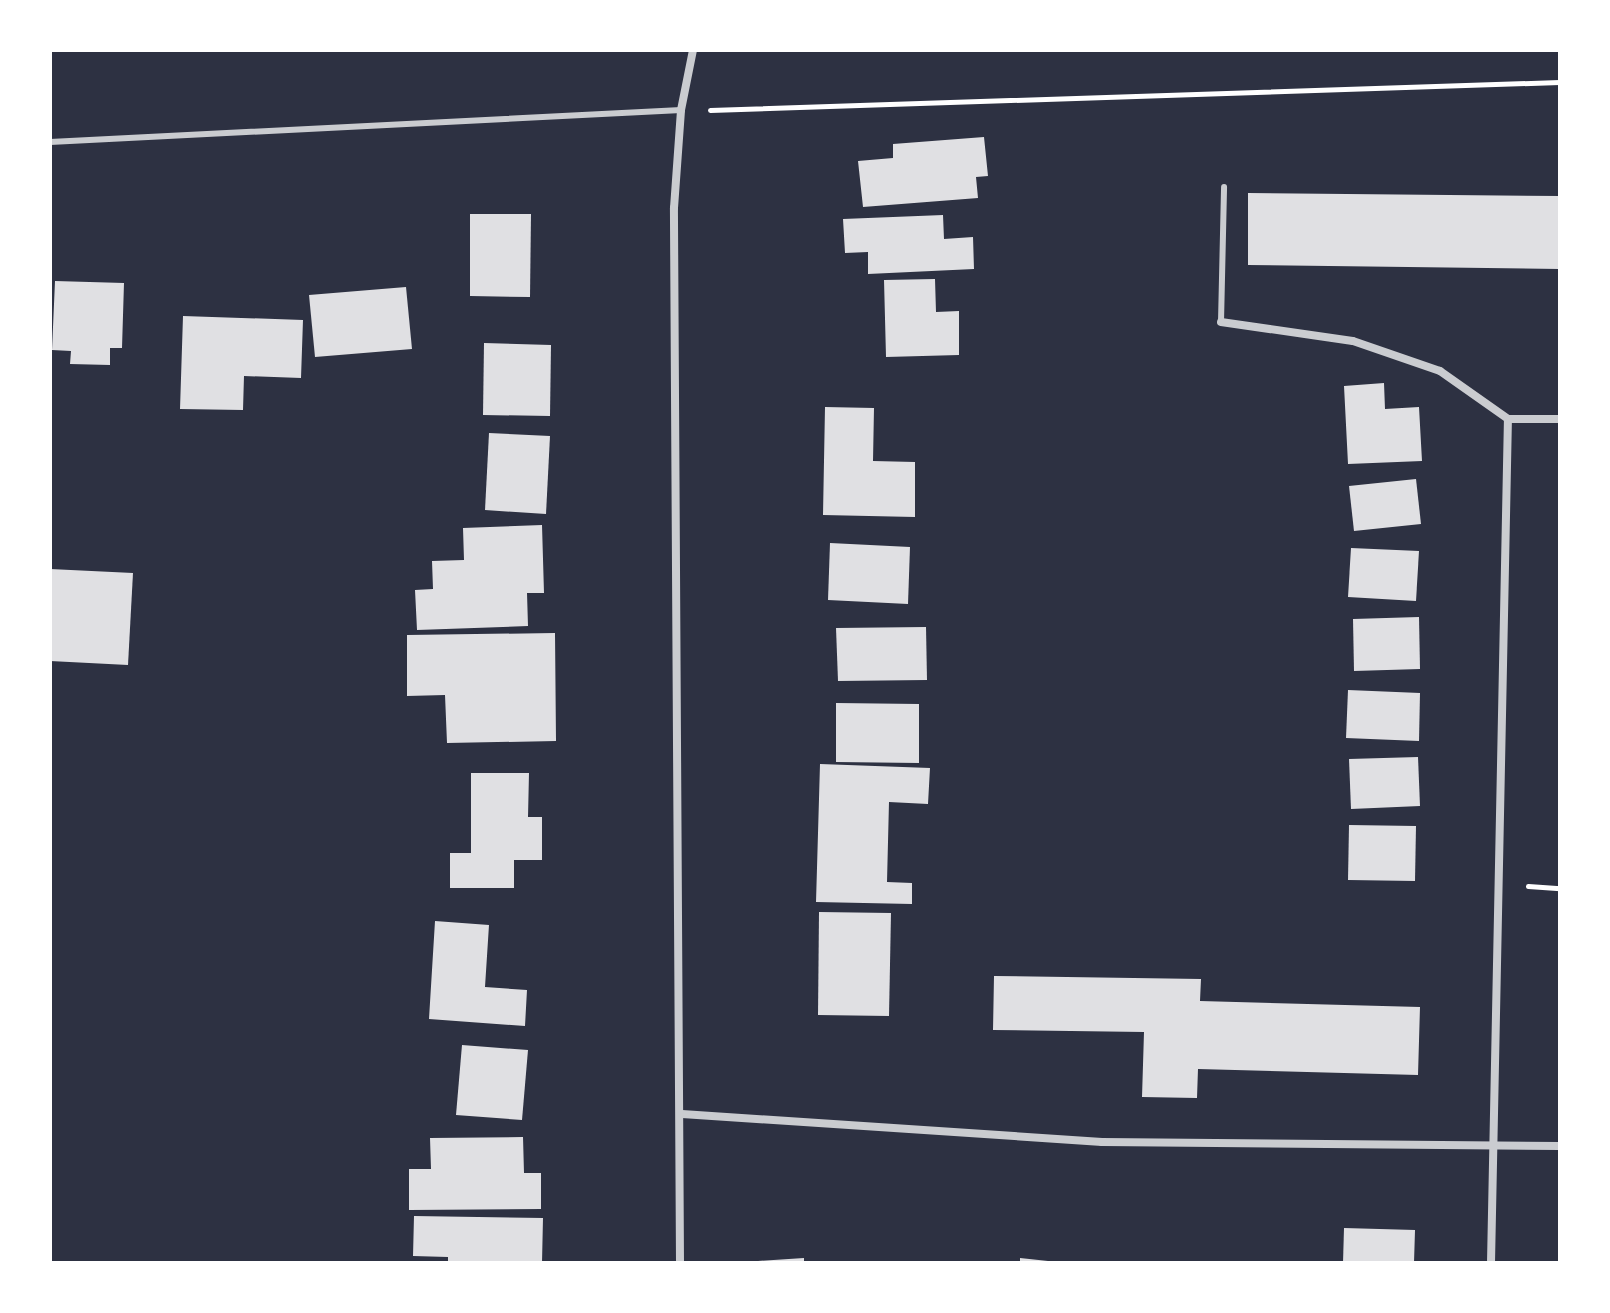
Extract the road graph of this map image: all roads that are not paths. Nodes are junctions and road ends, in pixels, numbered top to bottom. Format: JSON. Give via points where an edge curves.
{"nodes":[{"id":1,"x":693,"y":50,"type":"edge"},
{"id":2,"x":681,"y":110,"type":"junction"},
{"id":3,"x":50,"y":142,"type":"edge"},
{"id":4,"x":1224,"y":187,"type":"dead end"},
{"id":5,"x":1221,"y":322,"type":"joint"},
{"id":6,"x":1508,"y":419,"type":"junction"},
{"id":7,"x":1560,"y":419,"type":"edge"},
{"id":8,"x":682,"y":1114,"type":"junction"},
{"id":9,"x":1491,"y":1145,"type":"junction"},
{"id":10,"x":1560,"y":1146,"type":"edge"},
{"id":11,"x":680,"y":1263,"type":"edge"},
{"id":12,"x":1491,"y":1263,"type":"edge"}],
"edges":[{"from":1,"to":2,"type":"street"},
{"from":2,"to":3,"type":"lane"},
{"from":2,"to":8,"type":"street","via":[[674,208]]},
{"from":4,"to":5,"type":"lane"},
{"from":5,"to":6,"type":"street","via":[[1353,341],[1440,371]]},
{"from":6,"to":7,"type":"street"},
{"from":6,"to":9,"type":"street"},
{"from":8,"to":9,"type":"street","via":[[1102,1142]]},
{"from":8,"to":11,"type":"street"},
{"from":9,"to":10,"type":"street"},
{"from":9,"to":12,"type":"street"}]}
